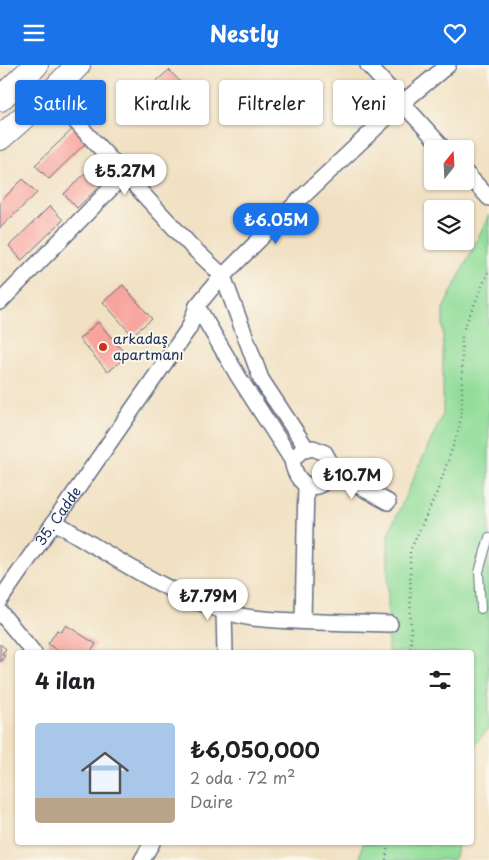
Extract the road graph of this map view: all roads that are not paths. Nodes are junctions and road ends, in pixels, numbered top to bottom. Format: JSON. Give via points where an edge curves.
{"nodes":[{"id":1,"x":36,"y":65,"type":"edge"},
{"id":2,"x":78,"y":65,"type":"edge"},
{"id":3,"x":368,"y":65,"type":"edge"},
{"id":4,"x":448,"y":65,"type":"edge"},
{"id":5,"x":64,"y":80,"type":"edge"},
{"id":6,"x":381,"y":80,"type":"edge"},
{"id":7,"x":0,"y":99,"type":"edge"},
{"id":8,"x":404,"y":101,"type":"edge"},
{"id":9,"x":404,"y":105,"type":"edge"},
{"id":10,"x":15,"y":125,"type":"edge"},
{"id":11,"x":79,"y":125,"type":"edge"},
{"id":12,"x":379,"y":125,"type":"edge"},
{"id":13,"x":0,"y":138,"type":"edge"},
{"id":14,"x":436,"y":140,"type":"edge"},
{"id":15,"x":126,"y":174,"type":"junction"},
{"id":16,"x":474,"y":182,"type":"edge"},
{"id":17,"x":489,"y":198,"type":"edge"},
{"id":18,"x":223,"y":276,"type":"junction"},
{"id":19,"x":0,"y":302,"type":"edge"},
{"id":20,"x":197,"y":306,"type":"junction"},
{"id":21,"x":307,"y":449,"type":"junction"},
{"id":22,"x":292,"y":460,"type":"junction"},
{"id":23,"x":331,"y":471,"type":"junction"},
{"id":24,"x":306,"y":485,"type":"junction"},
{"id":25,"x":388,"y":502,"type":"dead end"},
{"id":26,"x":55,"y":522,"type":"junction"},
{"id":27,"x":489,"y":537,"type":"edge"},
{"id":28,"x":5,"y":583,"type":"edge"},
{"id":29,"x":0,"y":600,"type":"edge"},
{"id":30,"x":481,"y":609,"type":"dead end"},
{"id":31,"x":224,"y":610,"type":"junction"},
{"id":32,"x":0,"y":612,"type":"edge"},
{"id":33,"x":303,"y":620,"type":"junction"},
{"id":34,"x":390,"y":624,"type":"dead end"},
{"id":35,"x":32,"y":650,"type":"edge"},
{"id":36,"x":224,"y":650,"type":"edge"},
{"id":37,"x":151,"y":845,"type":"edge"},
{"id":38,"x":142,"y":860,"type":"edge"}],
"edges":[{"from":1,"to":7,"type":"main road"},
{"from":2,"to":5,"type":"main road"},
{"from":3,"to":6,"type":"street"},
{"from":4,"to":8,"type":"street","name":"35. Cadde"},
{"from":9,"to":14,"type":"street"},
{"from":10,"to":13,"type":"main road"},
{"from":11,"to":15,"type":"street"},
{"from":12,"to":18,"type":"street","name":"35. Cadde"},
{"from":15,"to":18,"type":"street"},
{"from":15,"to":19,"type":"street"},
{"from":16,"to":17,"type":"street"},
{"from":18,"to":20,"type":"street","name":"35. Cadde"},
{"from":18,"to":21,"type":"street","via":[[261,379]]},
{"from":20,"to":22,"type":"street"},
{"from":20,"to":26,"type":"street","name":"35. Cadde","via":[[189,328]]},
{"from":21,"to":22,"type":"street"},
{"from":21,"to":23,"type":"street","via":[[320,449],[325,453]]},
{"from":22,"to":24,"type":"street","via":[[296,478]]},
{"from":23,"to":24,"type":"street","via":[[324,482]]},
{"from":23,"to":25,"type":"street"},
{"from":24,"to":33,"type":"street"},
{"from":26,"to":28,"type":"street","name":"35. Cadde"},
{"from":26,"to":31,"type":"street","via":[[126,565],[204,604]]},
{"from":27,"to":30,"type":"lane","via":[[479,572]]},
{"from":28,"to":29,"type":"street","name":"35. Cadde"},
{"from":31,"to":33,"type":"street","via":[[252,618]]},
{"from":31,"to":36,"type":"street"},
{"from":32,"to":35,"type":"street"},
{"from":33,"to":34,"type":"street"},
{"from":37,"to":38,"type":"street"}]}
